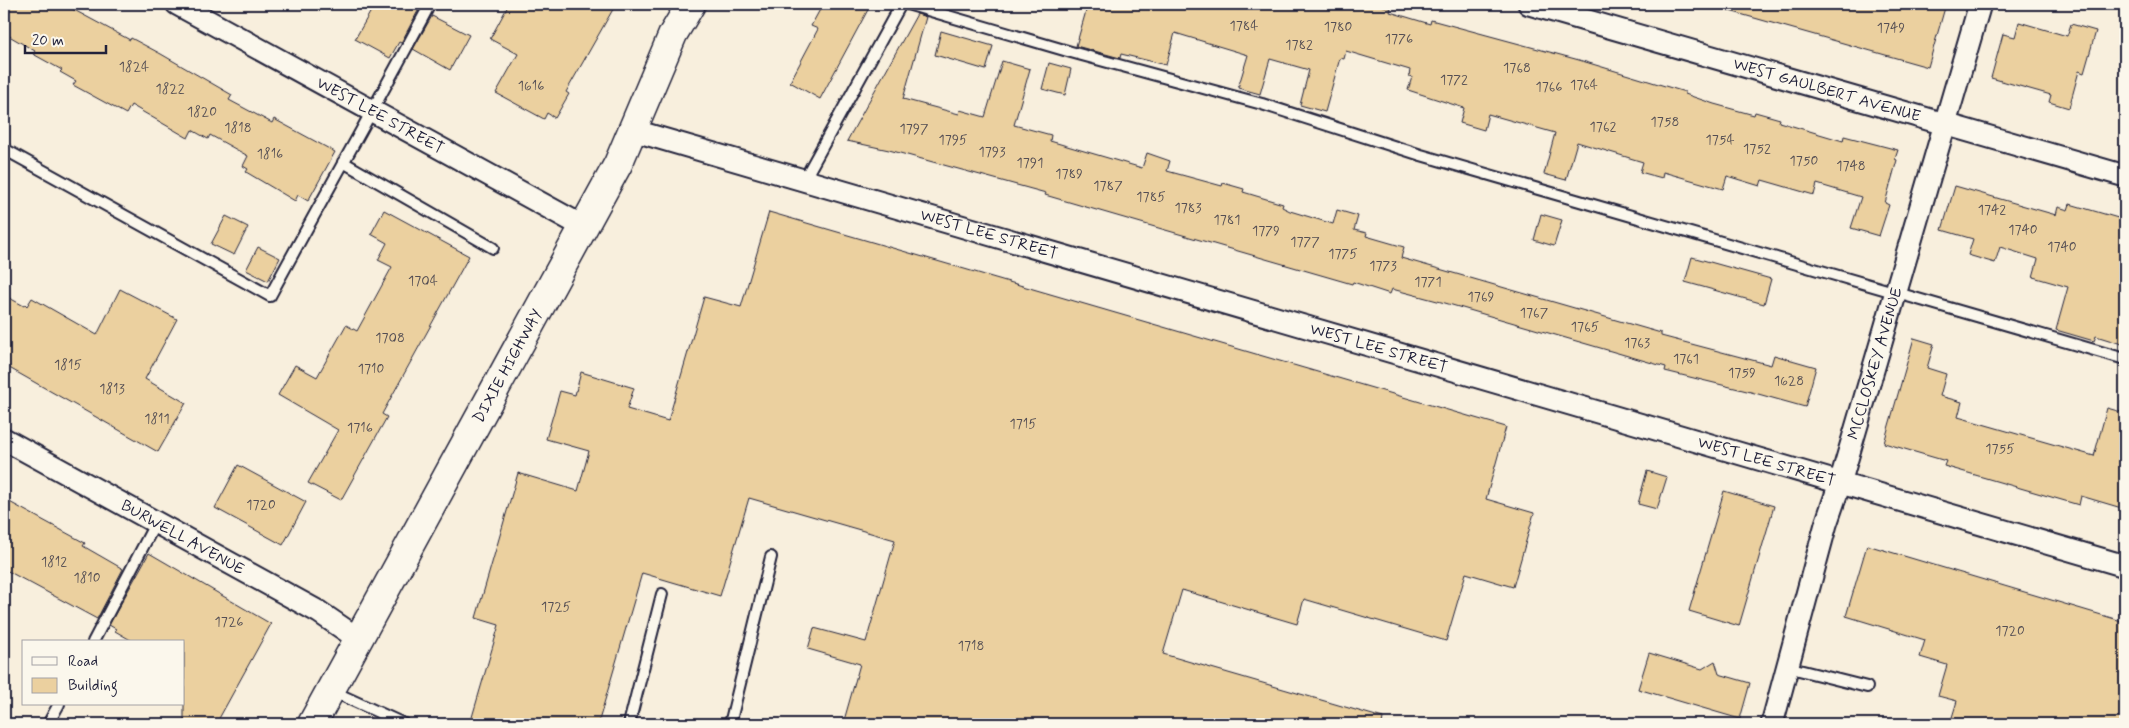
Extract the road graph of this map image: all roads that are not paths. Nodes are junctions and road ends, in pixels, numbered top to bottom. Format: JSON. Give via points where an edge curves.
{"nodes":[{"id":1,"x":177,"y":4,"type":"edge"},
{"id":2,"x":430,"y":4,"type":"edge"},
{"id":3,"x":691,"y":4,"type":"edge"},
{"id":4,"x":901,"y":4,"type":"edge"},
{"id":5,"x":907,"y":4,"type":"edge"},
{"id":6,"x":1529,"y":4,"type":"edge"},
{"id":7,"x":1980,"y":4,"type":"edge"},
{"id":8,"x":373,"y":112,"type":"junction"},
{"id":9,"x":1944,"y":124,"type":"junction"},
{"id":10,"x":632,"y":130,"type":"junction"},
{"id":11,"x":4,"y":149,"type":"edge"},
{"id":12,"x":343,"y":162,"type":"junction"},
{"id":13,"x":2125,"y":176,"type":"edge"},
{"id":14,"x":804,"y":180,"type":"junction"},
{"id":15,"x":584,"y":227,"type":"junction"},
{"id":16,"x":493,"y":248,"type":"dead end"},
{"id":17,"x":1895,"y":293,"type":"junction"},
{"id":18,"x":2125,"y":359,"type":"edge"},
{"id":19,"x":4,"y":439,"type":"edge"},
{"id":20,"x":1840,"y":483,"type":"junction"},
{"id":21,"x":156,"y":522,"type":"junction"},
{"id":22,"x":771,"y":557,"type":"dead end"},
{"id":23,"x":2125,"y":566,"type":"edge"},
{"id":24,"x":662,"y":594,"type":"dead end"},
{"id":25,"x":94,"y":640,"type":"edge"},
{"id":26,"x":360,"y":640,"type":"junction"},
{"id":27,"x":1787,"y":667,"type":"junction"},
{"id":28,"x":1867,"y":686,"type":"dead end"},
{"id":29,"x":331,"y":690,"type":"junction"},
{"id":30,"x":58,"y":706,"type":"edge"},
{"id":31,"x":48,"y":724,"type":"edge"},
{"id":32,"x":312,"y":724,"type":"edge"},
{"id":33,"x":404,"y":724,"type":"edge"},
{"id":34,"x":630,"y":724,"type":"edge"},
{"id":35,"x":730,"y":724,"type":"edge"},
{"id":36,"x":1772,"y":724,"type":"edge"}],
"edges":[{"from":1,"to":8,"type":"street","name":"WEST LEE STREET"},
{"from":2,"to":8,"type":"lane"},
{"from":3,"to":10,"type":"street","name":"DIXIE HIGHWAY","via":[[673,34]]},
{"from":4,"to":14,"type":"lane"},
{"from":5,"to":17,"type":"lane","via":[[1262,104],[1421,155]]},
{"from":6,"to":9,"type":"street","name":"WEST GAULBERT AVENUE"},
{"from":7,"to":9,"type":"street","name":"MCCLOSKEY AVENUE"},
{"from":8,"to":12,"type":"lane"},
{"from":8,"to":15,"type":"street","name":"WEST LEE STREET"},
{"from":9,"to":13,"type":"street","name":"WEST GAULBERT AVENUE"},
{"from":9,"to":17,"type":"street","name":"MCCLOSKEY AVENUE"},
{"from":10,"to":14,"type":"street","name":"WEST LEE STREET"},
{"from":10,"to":15,"type":"street","name":"DIXIE HIGHWAY","via":[[618,164]]},
{"from":11,"to":12,"type":"lane","via":[[270,296]]},
{"from":12,"to":16,"type":"lane"},
{"from":14,"to":20,"type":"street","name":"WEST LEE STREET"},
{"from":15,"to":26,"type":"street","name":"DIXIE HIGHWAY"},
{"from":17,"to":18,"type":"lane"},
{"from":17,"to":20,"type":"street","name":"MCCLOSKEY AVENUE"},
{"from":19,"to":21,"type":"street","name":"BURWELL AVENUE"},
{"from":20,"to":23,"type":"street","name":"WEST LEE STREET"},
{"from":20,"to":27,"type":"street","name":"MCCLOSKEY AVENUE"},
{"from":21,"to":25,"type":"lane"},
{"from":21,"to":26,"type":"street","name":"BURWELL AVENUE","via":[[319,612]]},
{"from":22,"to":35,"type":"lane"},
{"from":24,"to":34,"type":"lane"},
{"from":26,"to":29,"type":"street","name":"DIXIE HIGHWAY"},
{"from":27,"to":28,"type":"lane"},
{"from":27,"to":36,"type":"street","name":"MCCLOSKEY AVENUE"},
{"from":29,"to":32,"type":"street","name":"DIXIE HIGHWAY"},
{"from":29,"to":33,"type":"lane"},
{"from":30,"to":31,"type":"lane"}]}
